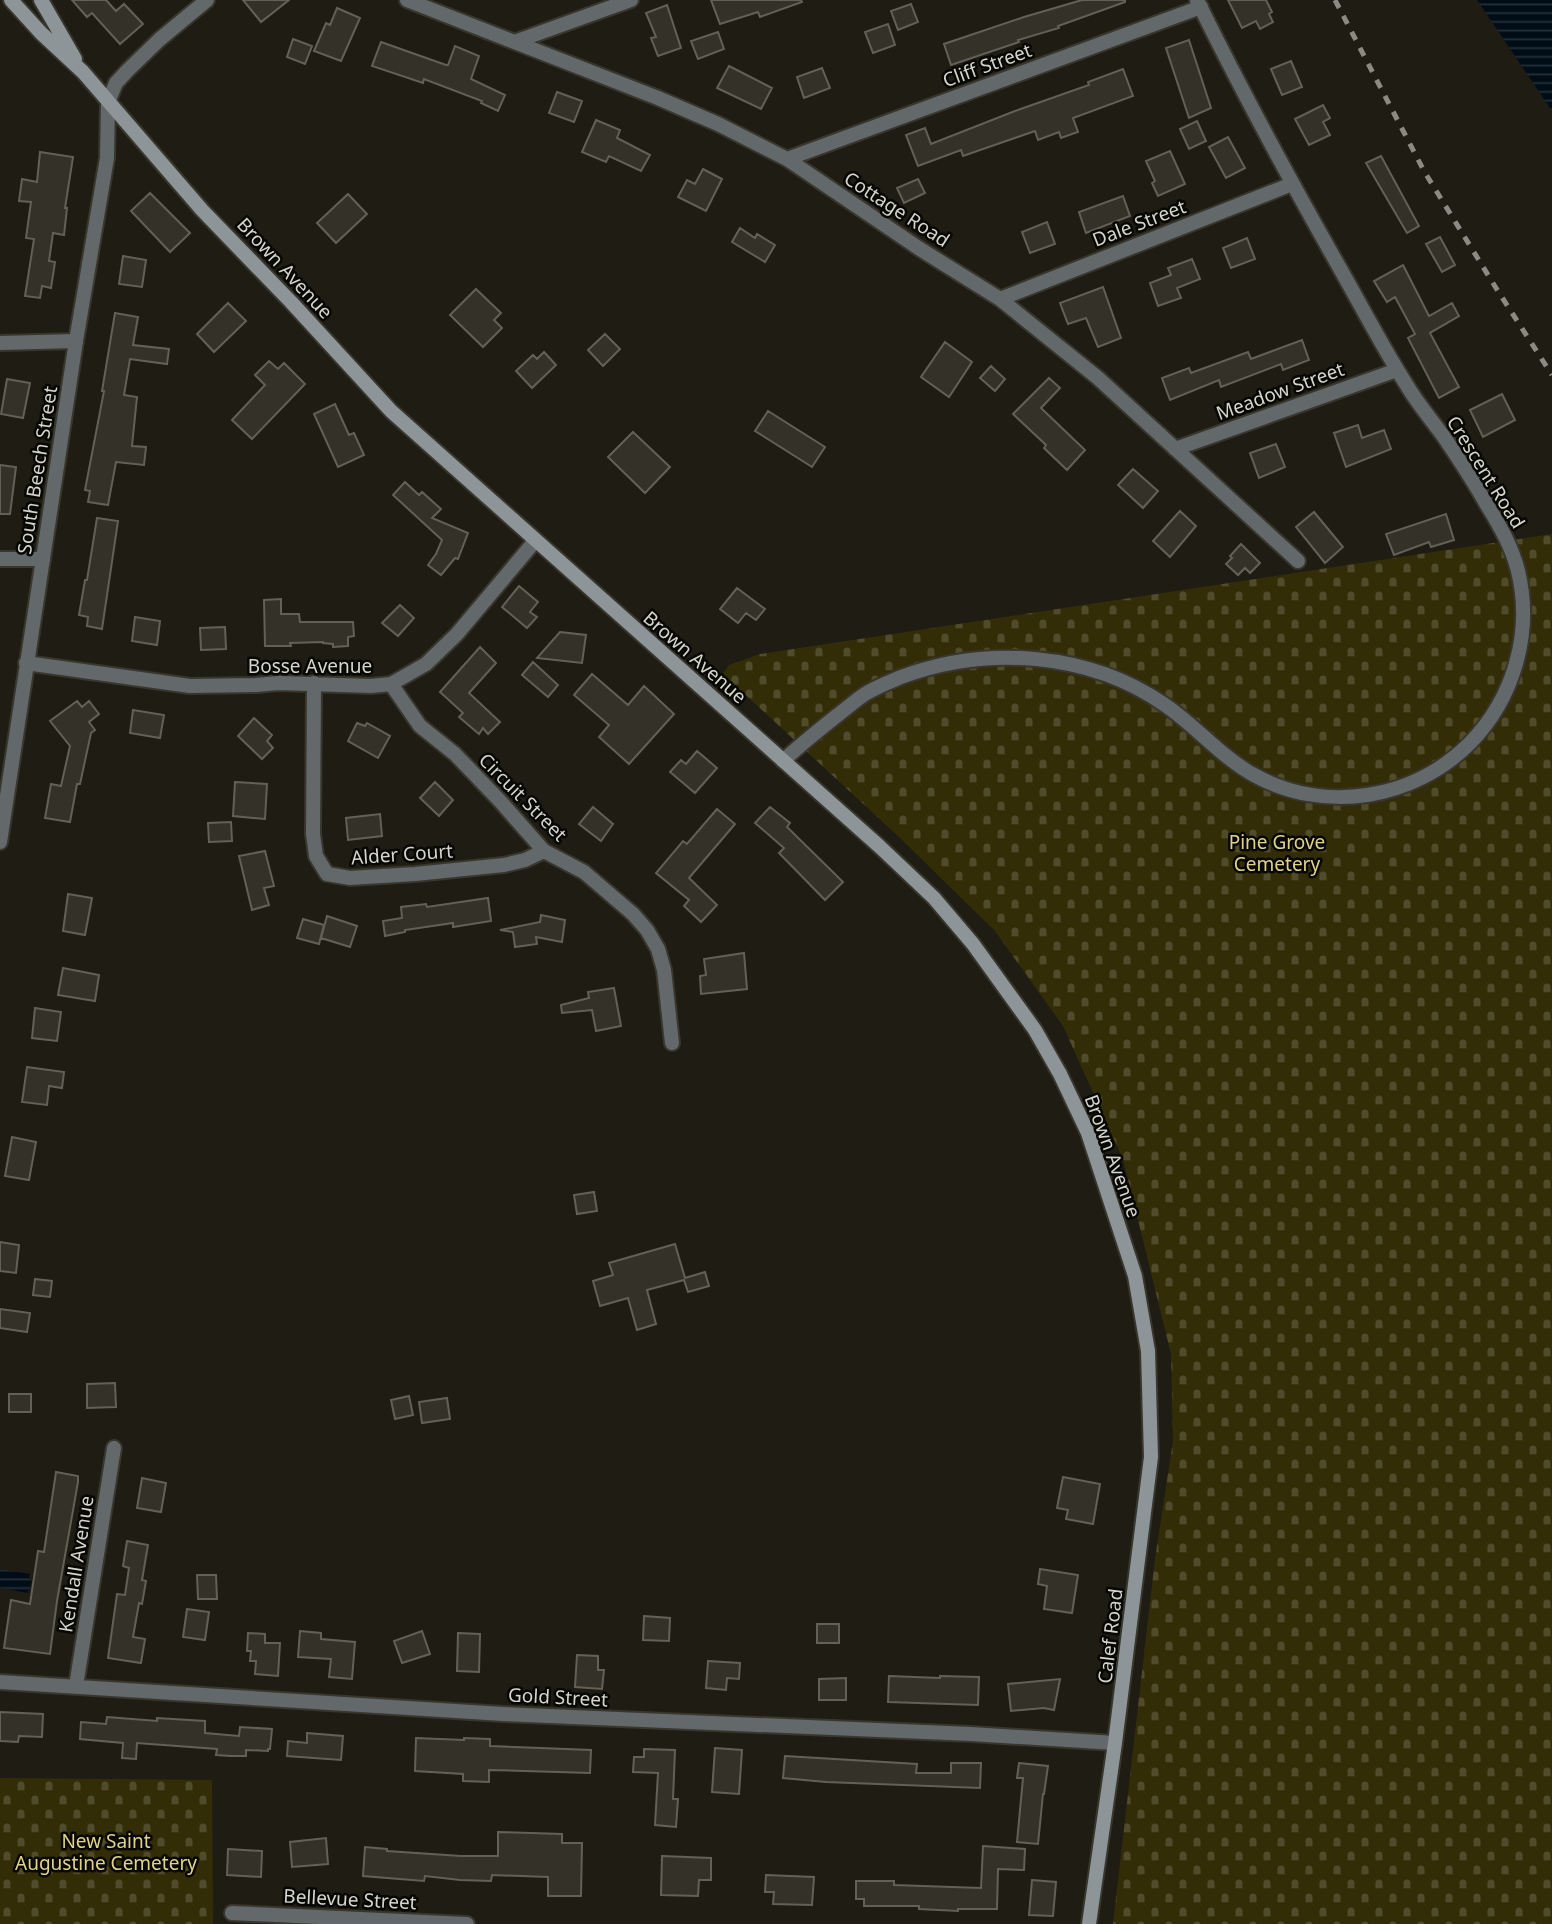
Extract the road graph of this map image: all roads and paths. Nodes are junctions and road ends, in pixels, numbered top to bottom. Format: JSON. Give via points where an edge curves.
{"nodes":[{"id":1,"x":11,"y":0,"type":"edge"},
{"id":2,"x":41,"y":0,"type":"edge"},
{"id":3,"x":207,"y":0,"type":"edge"},
{"id":4,"x":407,"y":0,"type":"edge"},
{"id":5,"x":631,"y":0,"type":"edge"},
{"id":6,"x":1199,"y":4,"type":"edge"},
{"id":7,"x":517,"y":41,"type":"junction"},
{"id":8,"x":83,"y":72,"type":"junction"},
{"id":9,"x":108,"y":103,"type":"junction"},
{"id":10,"x":787,"y":159,"type":"junction"},
{"id":11,"x":1292,"y":184,"type":"junction"},
{"id":12,"x":1000,"y":299,"type":"junction"},
{"id":13,"x":76,"y":341,"type":"junction"},
{"id":14,"x":0,"y":343,"type":"edge"},
{"id":15,"x":1398,"y":370,"type":"junction"},
{"id":16,"x":1175,"y":449,"type":"junction"},
{"id":17,"x":535,"y":541,"type":"junction"},
{"id":18,"x":0,"y":559,"type":"edge"},
{"id":19,"x":43,"y":559,"type":"junction"},
{"id":20,"x":1298,"y":561,"type":"dead end"},
{"id":21,"x":26,"y":663,"type":"junction"},
{"id":22,"x":314,"y":683,"type":"junction"},
{"id":23,"x":391,"y":684,"type":"junction"},
{"id":24,"x":783,"y":761,"type":"junction"},
{"id":25,"x":5,"y":775,"type":"edge"},
{"id":26,"x":0,"y":842,"type":"edge"},
{"id":27,"x":544,"y":851,"type":"junction"},
{"id":28,"x":672,"y":1043,"type":"dead end"},
{"id":29,"x":1148,"y":1351,"type":"joint"},
{"id":30,"x":114,"y":1448,"type":"dead end"},
{"id":31,"x":0,"y":1682,"type":"edge"},
{"id":32,"x":76,"y":1686,"type":"junction"},
{"id":33,"x":1115,"y":1743,"type":"junction"},
{"id":34,"x":232,"y":1913,"type":"dead end"},
{"id":35,"x":315,"y":1920,"type":"edge"},
{"id":36,"x":467,"y":1924,"type":"edge"},
{"id":37,"x":1089,"y":1924,"type":"edge"}],
"edges":[{"from":1,"to":8,"type":"main road","name":"Brown Avenue"},
{"from":2,"to":8,"type":"main road","name":"Brown Avenue"},
{"from":3,"to":9,"type":"street","via":[[127,71]]},
{"from":4,"to":7,"type":"street","name":"Cottage Road"},
{"from":5,"to":7,"type":"street"},
{"from":6,"to":10,"type":"street","name":"Cliff Street"},
{"from":6,"to":11,"type":"street","name":"Crescent Road"},
{"from":7,"to":10,"type":"street","name":"Cottage Road","via":[[658,97]]},
{"from":8,"to":9,"type":"main road","name":"Brown Avenue"},
{"from":9,"to":13,"type":"street","name":"South Beech Street","via":[[107,158]]},
{"from":9,"to":17,"type":"main road","name":"Brown Avenue","via":[[391,411]]},
{"from":10,"to":12,"type":"street","name":"Cottage Road"},
{"from":11,"to":12,"type":"street","name":"Dale Street"},
{"from":11,"to":15,"type":"street","name":"Crescent Road"},
{"from":12,"to":16,"type":"street","name":"Cottage Road","via":[[1098,378]]},
{"from":13,"to":14,"type":"street"},
{"from":13,"to":19,"type":"street","name":"South Beech Street"},
{"from":15,"to":16,"type":"street","name":"Meadow Street"},
{"from":15,"to":24,"type":"street","name":"Crescent Road","via":[[1502,530],[1522,591],[1520,645],[1504,695],[1481,731],[1433,772],[1373,795],[1331,797],[1289,790],[1250,773],[1164,704],[1126,683],[1085,668],[1021,658],[954,662],[894,680],[865,694]]},
{"from":16,"to":20,"type":"street","name":"Cottage Road"},
{"from":17,"to":23,"type":"street","name":"Bosse Avenue","via":[[457,634],[426,664]]},
{"from":17,"to":24,"type":"main road","name":"Brown Avenue"},
{"from":18,"to":19,"type":"street"},
{"from":19,"to":21,"type":"street","name":"South Beech Street"},
{"from":21,"to":22,"type":"street","name":"Bosse Avenue","via":[[190,686]]},
{"from":21,"to":25,"type":"street","name":"South Beech Street"},
{"from":22,"to":23,"type":"street","name":"Bosse Avenue"},
{"from":22,"to":27,"type":"street","name":"Alder Court","via":[[313,834],[316,856],[327,874],[350,878],[504,865]]},
{"from":23,"to":27,"type":"street","name":"Circuit Street","via":[[421,726],[455,754]]},
{"from":24,"to":29,"type":"main road","name":"Brown Avenue","via":[[934,898],[1035,1030],[1088,1133],[1135,1276]]},
{"from":25,"to":26,"type":"street","name":"South Beech Street"},
{"from":27,"to":28,"type":"street","name":"Circuit Street","via":[[584,872],[647,930],[664,970]]},
{"from":29,"to":33,"type":"main road","name":"Calef Road","via":[[1151,1457]]},
{"from":30,"to":32,"type":"street","name":"Kendall Avenue"},
{"from":31,"to":32,"type":"street","name":"Gold Street"},
{"from":32,"to":33,"type":"street","name":"Gold Street","via":[[503,1714]]},
{"from":33,"to":37,"type":"main road","name":"Calef Road"},
{"from":34,"to":35,"type":"street","name":"Bellevue Street"},
{"from":35,"to":36,"type":"street","name":"Bellevue Street"}]}
